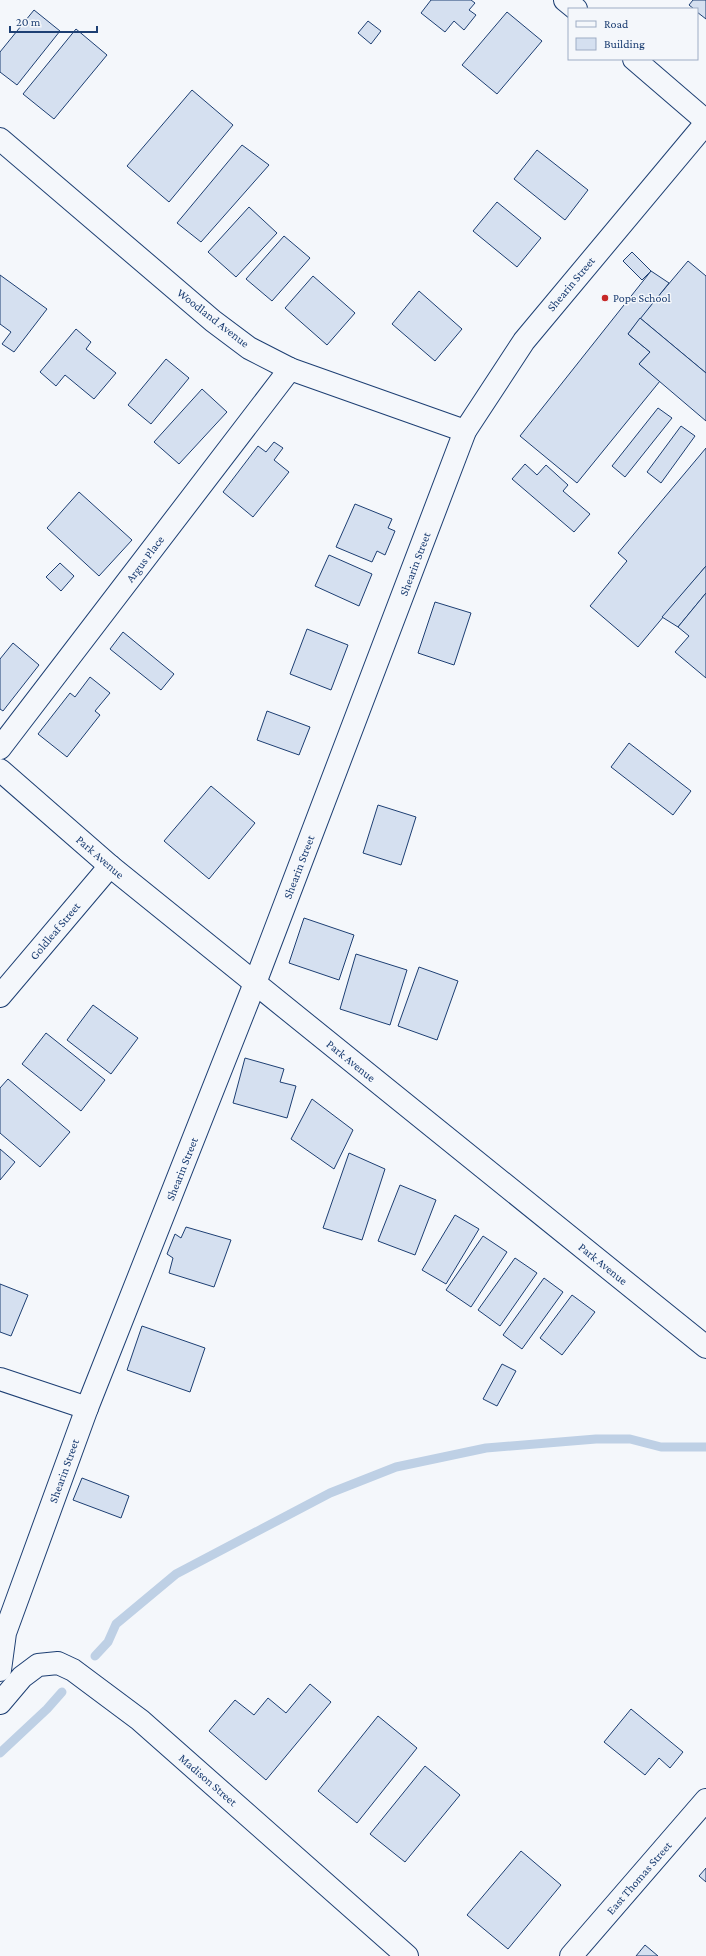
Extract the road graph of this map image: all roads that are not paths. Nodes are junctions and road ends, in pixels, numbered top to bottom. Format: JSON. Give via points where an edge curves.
{"nodes":[{"id":1,"x":565,"y":0,"type":"edge"},
{"id":2,"x":575,"y":8,"type":"edge"},
{"id":3,"x":635,"y":60,"type":"edge"},
{"id":4,"x":706,"y":122,"type":"edge"},
{"id":5,"x":0,"y":139,"type":"edge"},
{"id":6,"x":290,"y":369,"type":"junction"},
{"id":7,"x":465,"y":431,"type":"junction"},
{"id":8,"x":0,"y":748,"type":"edge"},
{"id":9,"x":0,"y":770,"type":"edge"},
{"id":10,"x":110,"y":866,"type":"junction"},
{"id":11,"x":255,"y":983,"type":"junction"},
{"id":12,"x":0,"y":996,"type":"edge"},
{"id":13,"x":706,"y":1347,"type":"edge"},
{"id":14,"x":0,"y":1379,"type":"edge"},
{"id":15,"x":87,"y":1408,"type":"junction"},
{"id":16,"x":0,"y":1670,"type":"edge"},
{"id":17,"x":0,"y":1703,"type":"edge"},
{"id":18,"x":706,"y":1800,"type":"edge"},
{"id":19,"x":407,"y":1956,"type":"edge"},
{"id":20,"x":571,"y":1956,"type":"edge"}],
"edges":[{"from":1,"to":2,"type":"street"},
{"from":3,"to":4,"type":"street"},
{"from":4,"to":7,"type":"street","name":"Shearin Street","via":[[524,341]]},
{"from":5,"to":6,"type":"street","name":"Woodland Avenue","via":[[213,321],[249,348]]},
{"from":6,"to":7,"type":"street","name":"Woodland Avenue"},
{"from":6,"to":8,"type":"street","name":"Argus Place"},
{"from":7,"to":11,"type":"street","name":"Shearin Street"},
{"from":9,"to":10,"type":"street","name":"Park Avenue"},
{"from":10,"to":11,"type":"street","name":"Park Avenue"},
{"from":10,"to":12,"type":"street","name":"Goldleaf Street"},
{"from":11,"to":13,"type":"street","name":"Park Avenue"},
{"from":11,"to":15,"type":"street","name":"Shearin Street"},
{"from":14,"to":15,"type":"street"},
{"from":15,"to":16,"type":"street","name":"Shearin Street","via":[[5,1633]]},
{"from":17,"to":19,"type":"street","name":"Madison Street","via":[[38,1664],[58,1663],[73,1670],[140,1720]]},
{"from":18,"to":20,"type":"street","name":"East Thomas Street"}]}
